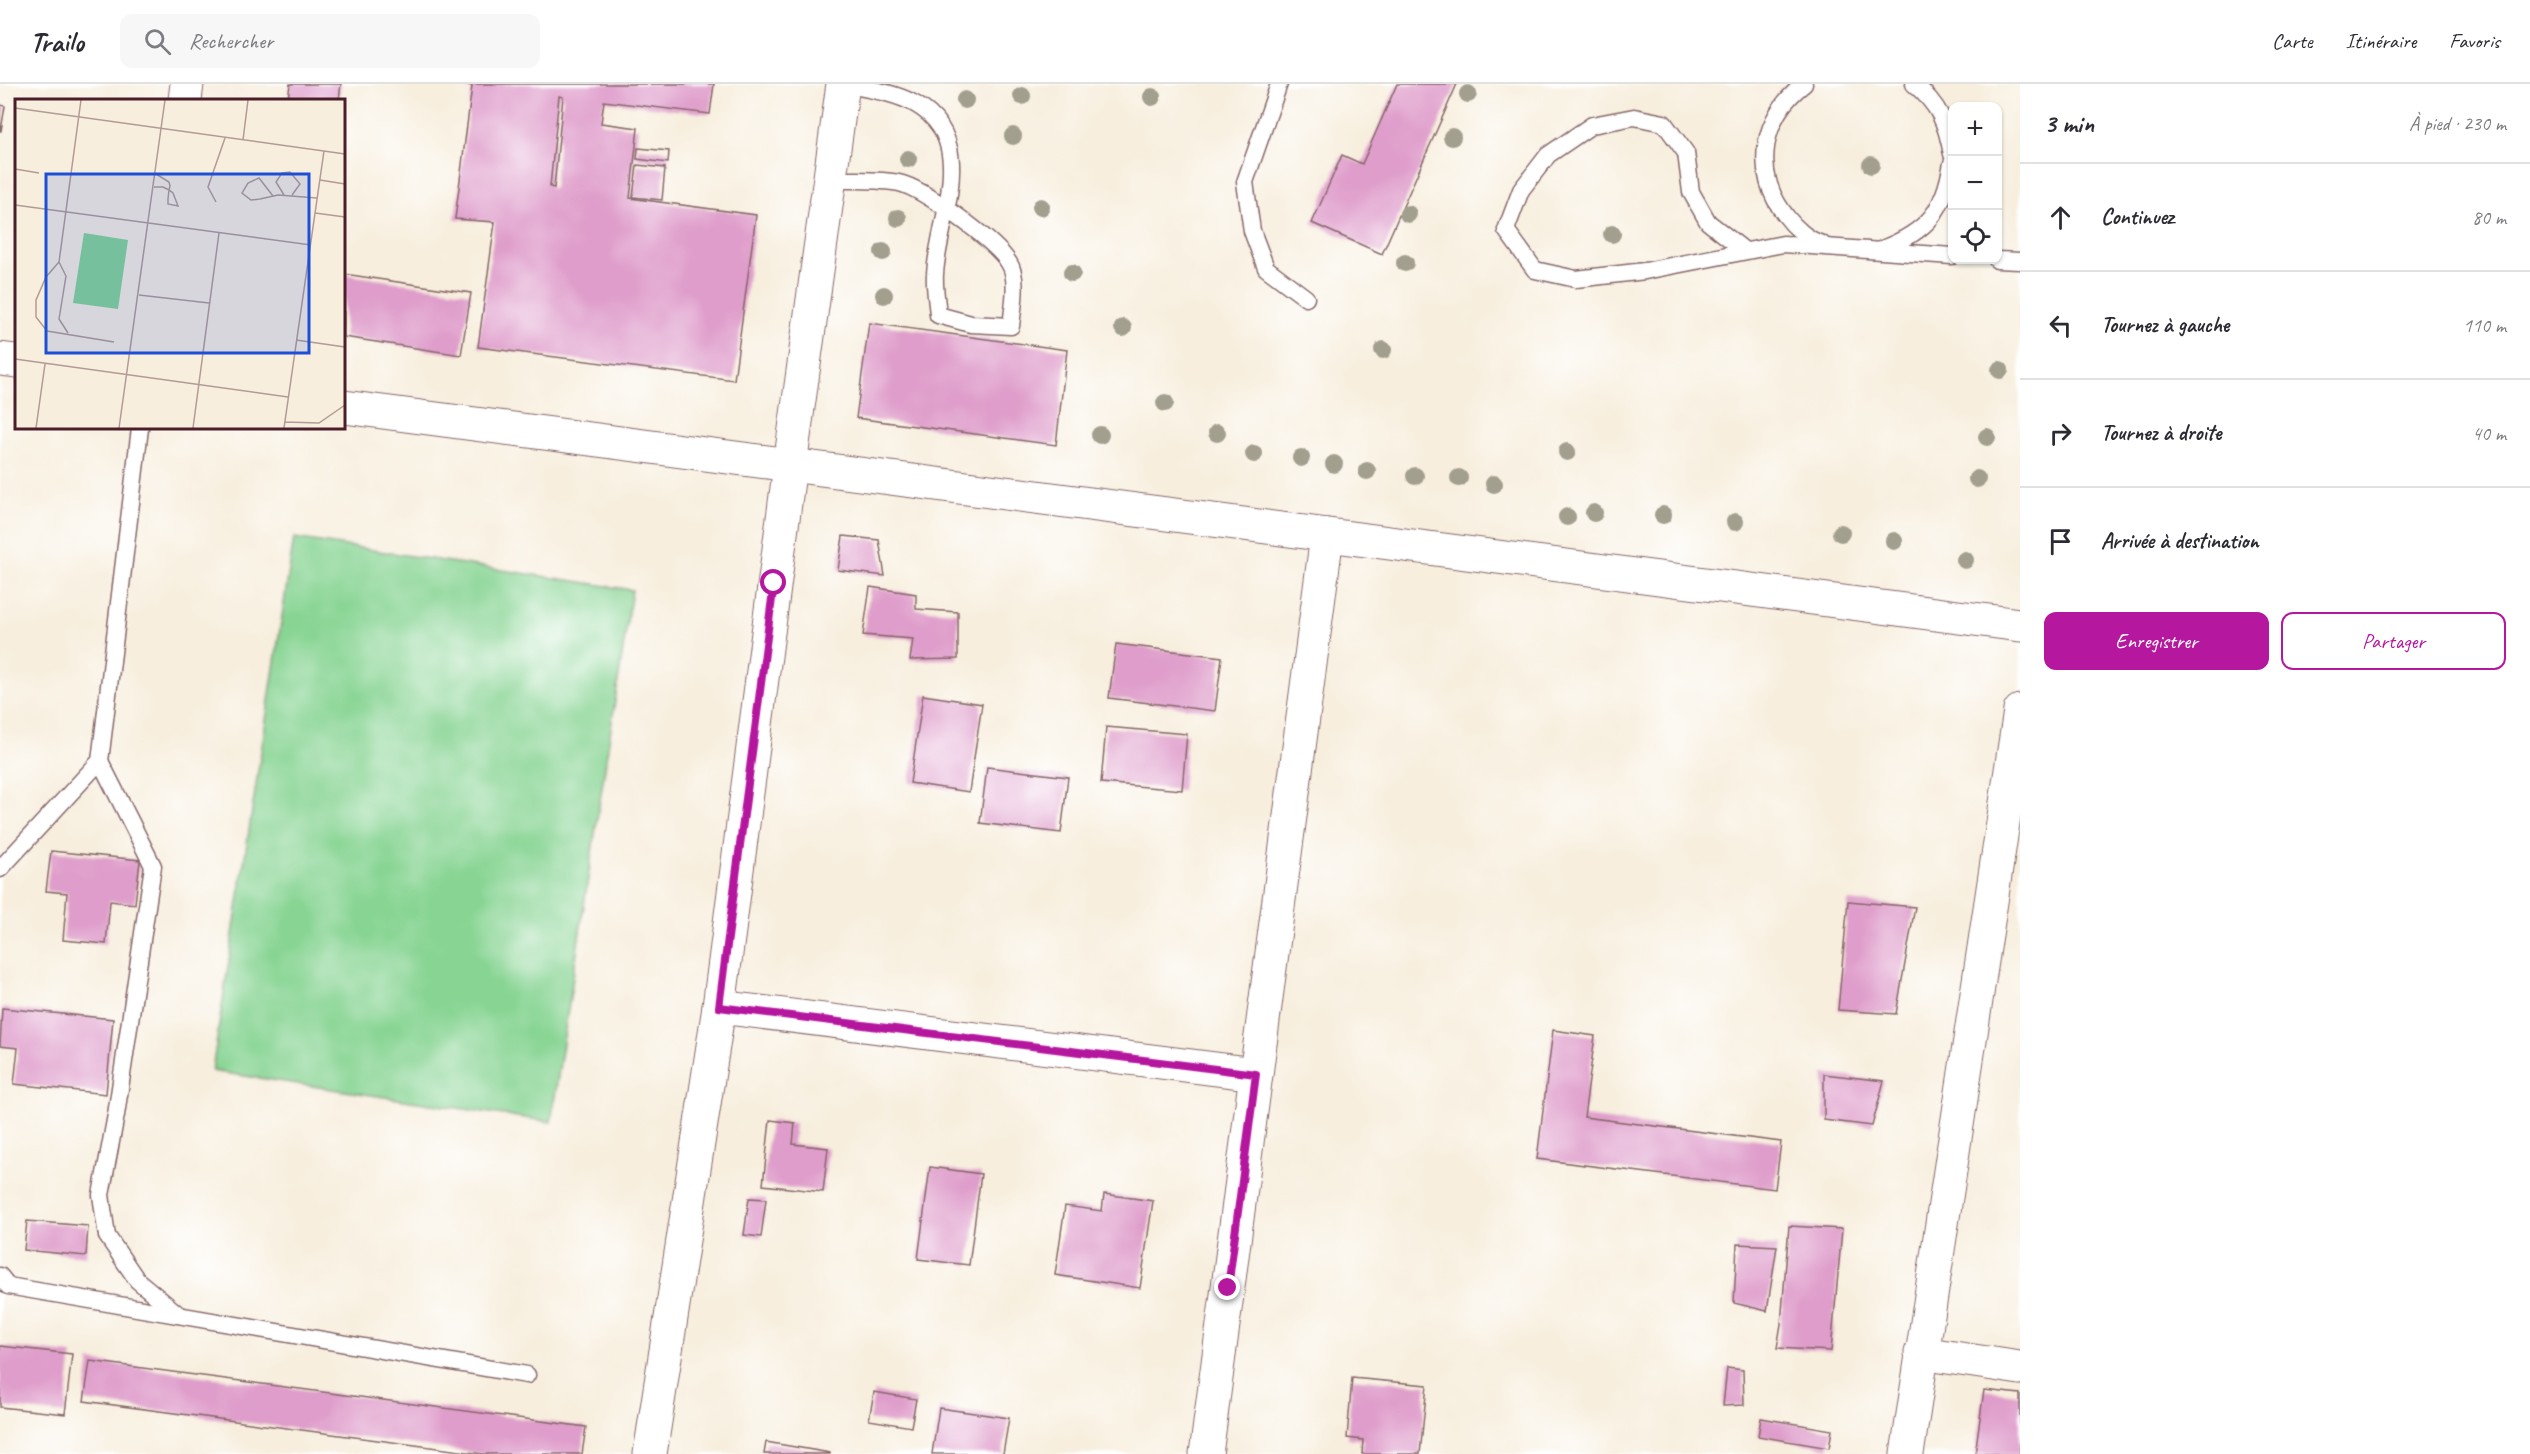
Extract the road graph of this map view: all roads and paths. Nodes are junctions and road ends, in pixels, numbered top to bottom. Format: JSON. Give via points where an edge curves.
{"nodes":[{"id":1,"x":187,"y":84,"type":"edge"},
{"id":2,"x":843,"y":84,"type":"edge"},
{"id":3,"x":1279,"y":84,"type":"edge"},
{"id":4,"x":1804,"y":84,"type":"edge"},
{"id":5,"x":1914,"y":84,"type":"edge"},
{"id":6,"x":185,"y":99,"type":"edge"},
{"id":7,"x":1948,"y":131,"type":"edge"},
{"id":8,"x":830,"y":179,"type":"junction"},
{"id":9,"x":1948,"y":190,"type":"edge"},
{"id":10,"x":947,"y":209,"type":"junction"},
{"id":11,"x":1848,"y":249,"type":"junction"},
{"id":12,"x":1745,"y":251,"type":"junction"},
{"id":13,"x":1876,"y":251,"type":"junction"},
{"id":14,"x":1948,"y":256,"type":"edge"},
{"id":15,"x":2002,"y":260,"type":"edge"},
{"id":16,"x":2020,"y":261,"type":"edge"},
{"id":17,"x":1306,"y":297,"type":"dead end"},
{"id":18,"x":0,"y":359,"type":"edge"},
{"id":19,"x":15,"y":361,"type":"edge"},
{"id":20,"x":345,"y":407,"type":"edge"},
{"id":21,"x":140,"y":429,"type":"edge"},
{"id":22,"x":790,"y":465,"type":"junction"},
{"id":23,"x":1327,"y":535,"type":"junction"},
{"id":24,"x":2020,"y":625,"type":"edge"},
{"id":25,"x":2020,"y":711,"type":"edge"},
{"id":26,"x":100,"y":761,"type":"junction"},
{"id":27,"x":0,"y":869,"type":"edge"},
{"id":28,"x":719,"y":1007,"type":"junction"},
{"id":29,"x":1256,"y":1074,"type":"junction"},
{"id":30,"x":0,"y":1276,"type":"edge"},
{"id":31,"x":179,"y":1315,"type":"junction"},
{"id":32,"x":1921,"y":1353,"type":"junction"},
{"id":33,"x":2020,"y":1368,"type":"edge"},
{"id":34,"x":526,"y":1375,"type":"dead end"},
{"id":35,"x":650,"y":1454,"type":"edge"},
{"id":36,"x":1206,"y":1454,"type":"edge"},
{"id":37,"x":1907,"y":1454,"type":"edge"}],
"edges":[{"from":1,"to":6,"type":"street"},
{"from":2,"to":8,"type":"street"},
{"from":2,"to":10,"type":"lane","via":[[916,104],[935,122],[949,144],[952,172]]},
{"from":3,"to":17,"type":"lane","via":[[1245,182],[1252,231],[1266,268]]},
{"from":4,"to":11,"type":"lane","via":[[1791,94],[1774,118],[1765,146],[1766,176],[1776,203],[1794,227],[1818,243]]},
{"from":5,"to":7,"type":"lane","via":[[1931,98]]},
{"from":8,"to":10,"type":"lane","via":[[900,183]]},
{"from":8,"to":22,"type":"street"},
{"from":9,"to":13,"type":"lane","via":[[1932,219],[1907,239]]},
{"from":10,"to":10,"type":"lane","via":[[1010,263],[1015,295],[1011,326],[971,324],[938,315],[935,274]]},
{"from":11,"to":12,"type":"lane","via":[[1783,244]]},
{"from":11,"to":13,"type":"lane"},
{"from":12,"to":12,"type":"lane","via":[[1645,271],[1576,279],[1535,270],[1506,230],[1521,190],[1548,155],[1592,125],[1634,117],[1664,123],[1686,153],[1691,192],[1708,222]]},
{"from":13,"to":14,"type":"lane"},
{"from":15,"to":16,"type":"lane"},
{"from":18,"to":19,"type":"street"},
{"from":20,"to":22,"type":"street"},
{"from":21,"to":26,"type":"lane"},
{"from":22,"to":23,"type":"street"},
{"from":22,"to":28,"type":"street"},
{"from":23,"to":24,"type":"street"},
{"from":23,"to":29,"type":"street"},
{"from":25,"to":32,"type":"street"},
{"from":26,"to":27,"type":"lane"},
{"from":26,"to":31,"type":"lane","via":[[153,866],[101,1195],[107,1236],[137,1280]]},
{"from":28,"to":29,"type":"street"},
{"from":28,"to":35,"type":"street"},
{"from":29,"to":36,"type":"street"},
{"from":30,"to":31,"type":"lane","via":[[8,1286]]},
{"from":31,"to":34,"type":"lane"},
{"from":32,"to":33,"type":"street"},
{"from":32,"to":37,"type":"street"}]}
